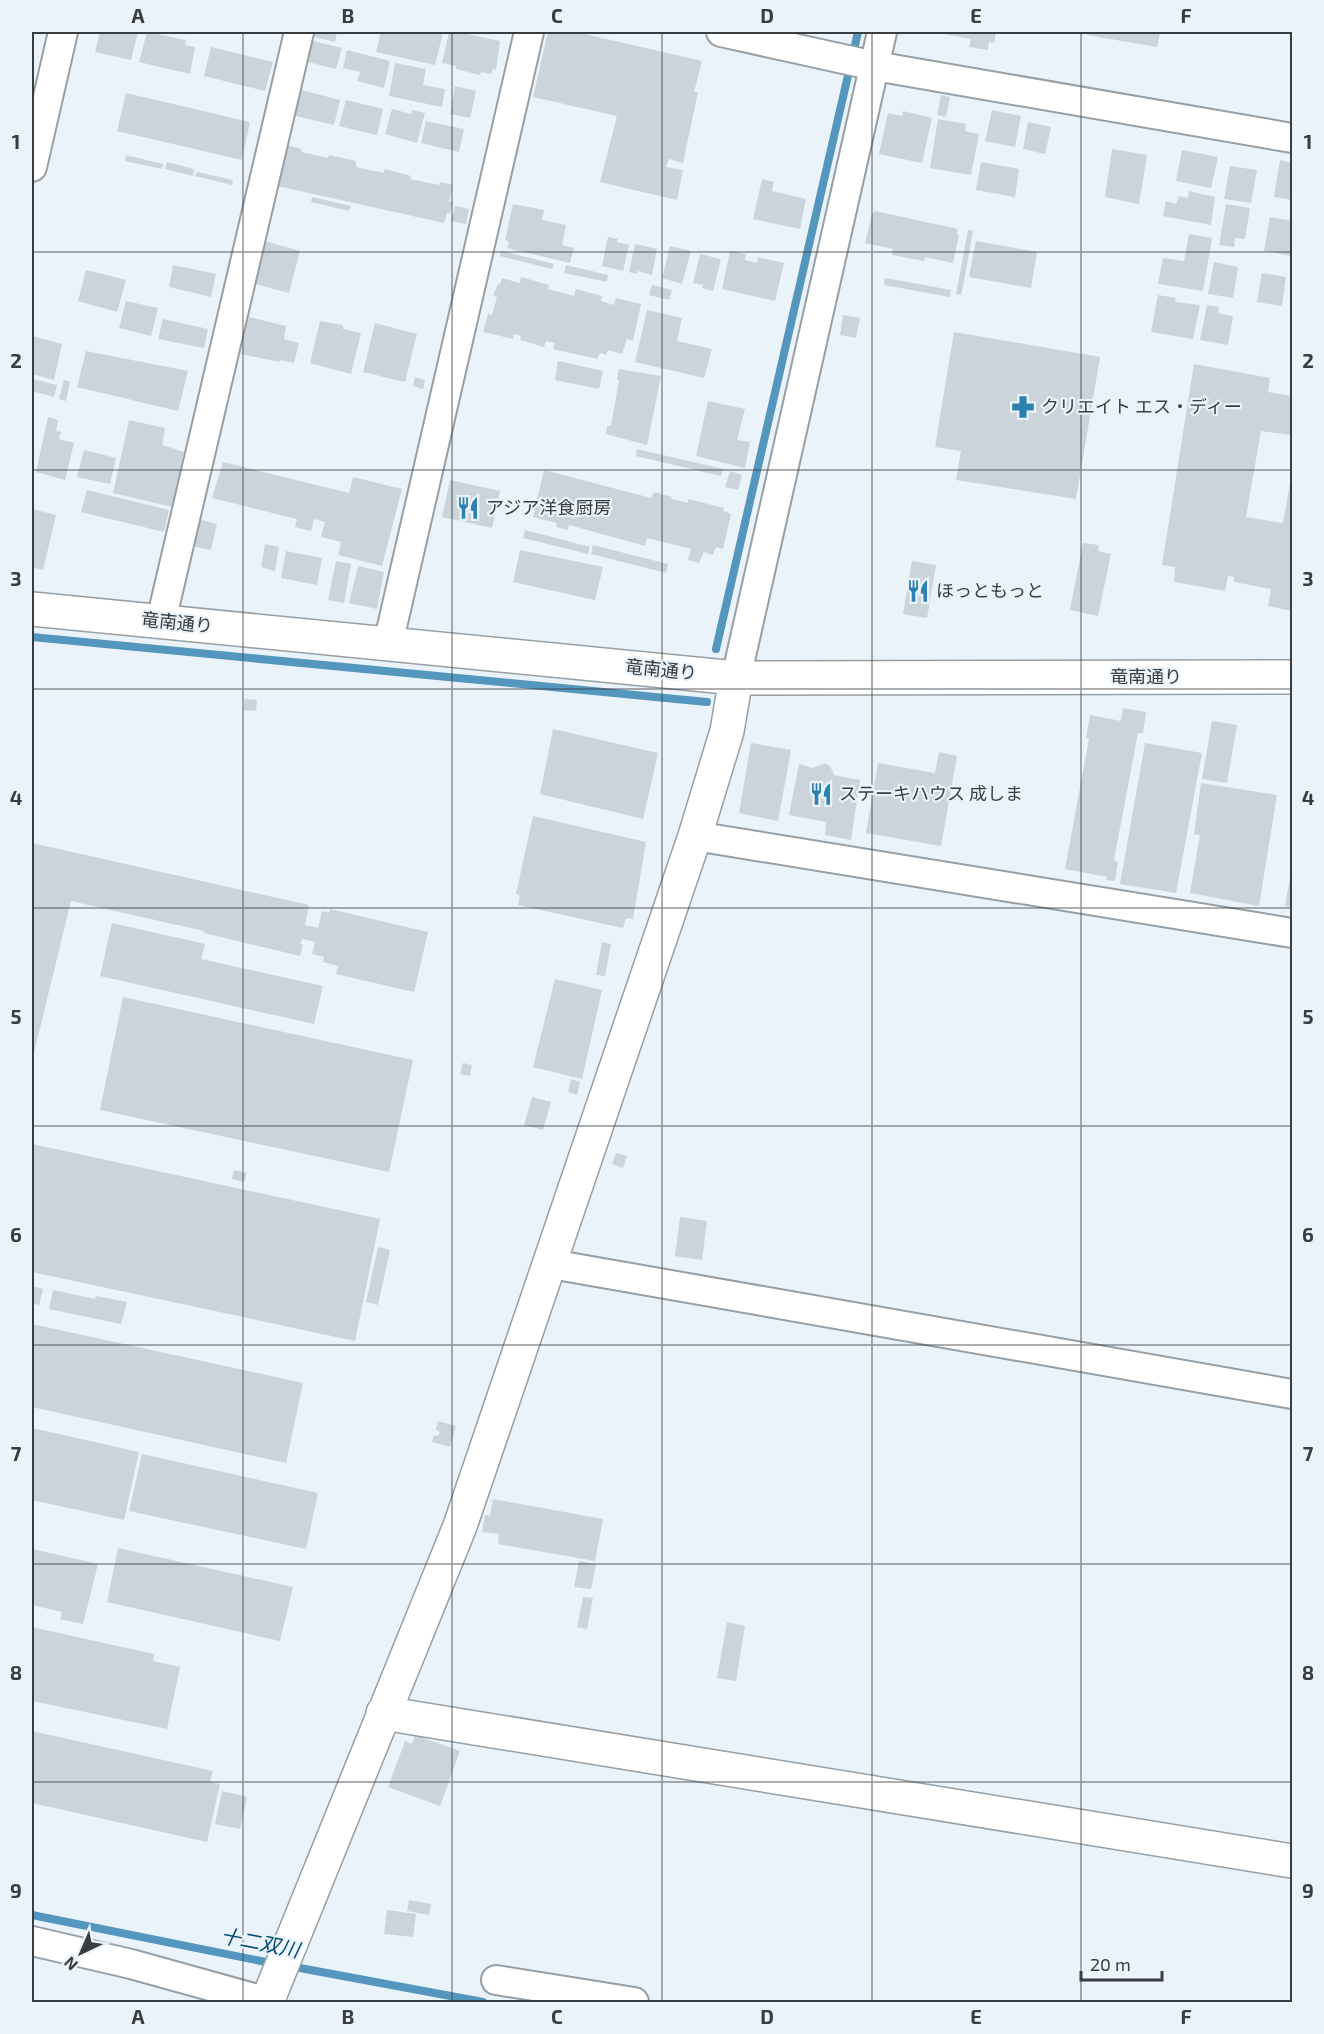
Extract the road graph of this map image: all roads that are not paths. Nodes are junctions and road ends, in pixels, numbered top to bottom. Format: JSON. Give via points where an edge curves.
{"nodes":[{"id":1,"x":63,"y":32,"type":"edge"},
{"id":2,"x":299,"y":32,"type":"edge"},
{"id":3,"x":529,"y":32,"type":"edge"},
{"id":4,"x":722,"y":32,"type":"edge"},
{"id":5,"x":882,"y":32,"type":"edge"},
{"id":6,"x":874,"y":66,"type":"junction"},
{"id":7,"x":1293,"y":138,"type":"edge"},
{"id":8,"x":32,"y":168,"type":"edge"},
{"id":9,"x":32,"y":609,"type":"edge"},
{"id":10,"x":161,"y":621,"type":"junction"},
{"id":11,"x":388,"y":644,"type":"junction"},
{"id":12,"x":1293,"y":677,"type":"edge"},
{"id":13,"x":736,"y":678,"type":"junction"},
{"id":14,"x":695,"y":836,"type":"junction"},
{"id":15,"x":1293,"y":933,"type":"edge"},
{"id":16,"x":551,"y":1264,"type":"junction"},
{"id":17,"x":1293,"y":1394,"type":"edge"},
{"id":18,"x":383,"y":1713,"type":"junction"},
{"id":19,"x":1293,"y":1861,"type":"edge"},
{"id":20,"x":32,"y":1941,"type":"edge"},
{"id":21,"x":496,"y":1980,"type":"dead end"},
{"id":22,"x":539,"y":1995,"type":"edge"},
{"id":23,"x":269,"y":1998,"type":"edge"},
{"id":24,"x":634,"y":2002,"type":"edge"}],
"edges":[{"from":1,"to":8,"type":"street"},
{"from":2,"to":10,"type":"street"},
{"from":3,"to":11,"type":"street"},
{"from":4,"to":6,"type":"street"},
{"from":5,"to":6,"type":"street"},
{"from":6,"to":7,"type":"street"},
{"from":6,"to":13,"type":"street"},
{"from":9,"to":10,"type":"street","name":"竜南通り"},
{"from":10,"to":11,"type":"street","name":"竜南通り"},
{"from":11,"to":13,"type":"street","name":"竜南通り"},
{"from":12,"to":13,"type":"street","name":"竜南通り"},
{"from":13,"to":14,"type":"street","via":[[727,731]]},
{"from":14,"to":15,"type":"street"},
{"from":14,"to":16,"type":"street"},
{"from":16,"to":17,"type":"street"},
{"from":16,"to":18,"type":"street","via":[[460,1526]]},
{"from":18,"to":19,"type":"street"},
{"from":18,"to":23,"type":"street"},
{"from":20,"to":23,"type":"street"},
{"from":21,"to":22,"type":"street"},
{"from":22,"to":24,"type":"street"}]}
